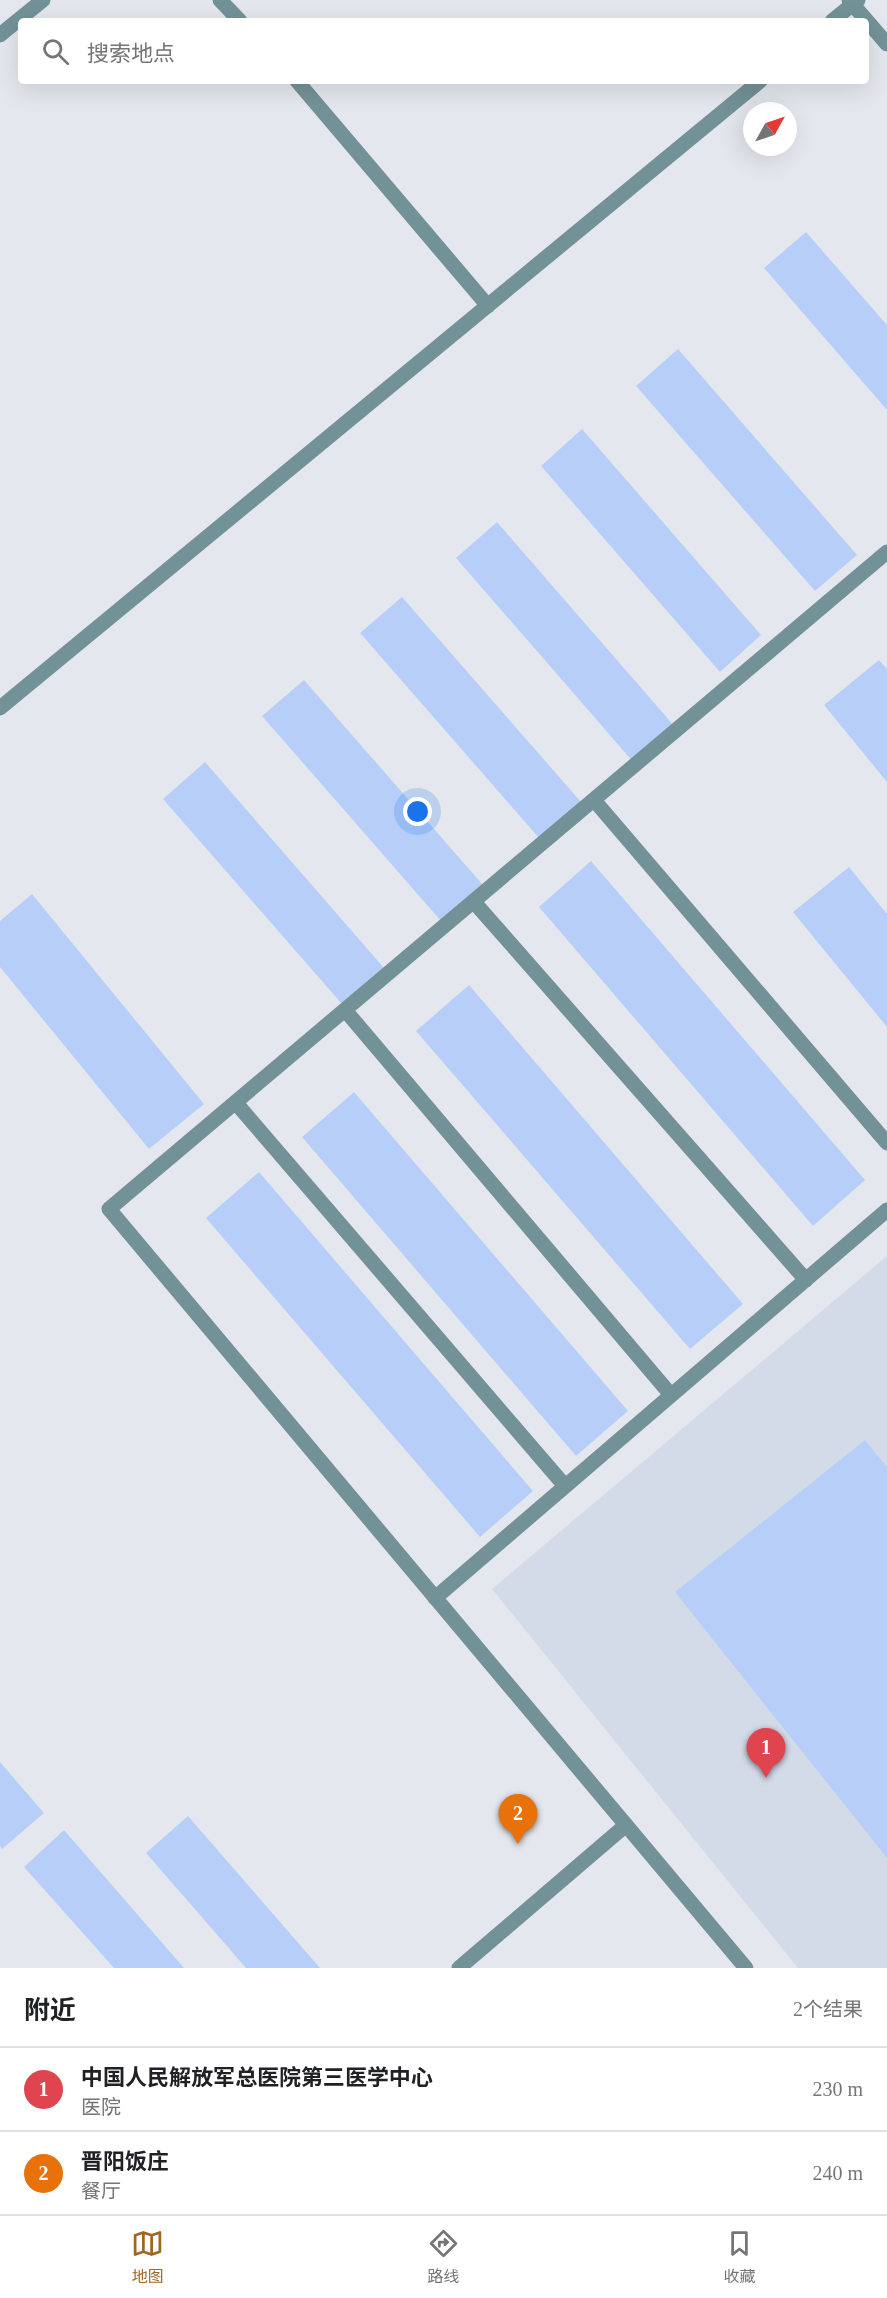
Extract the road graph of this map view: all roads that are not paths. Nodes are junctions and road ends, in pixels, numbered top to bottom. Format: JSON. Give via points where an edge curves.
{"nodes":[{"id":1,"x":43,"y":0,"type":"edge"},
{"id":2,"x":220,"y":0,"type":"edge"},
{"id":3,"x":853,"y":1,"type":"edge"},
{"id":4,"x":21,"y":18,"type":"edge"},
{"id":5,"x":237,"y":18,"type":"edge"},
{"id":6,"x":835,"y":18,"type":"edge"},
{"id":7,"x":866,"y":18,"type":"edge"},
{"id":8,"x":18,"y":20,"type":"edge"},
{"id":9,"x":869,"y":21,"type":"edge"},
{"id":10,"x":0,"y":35,"type":"edge"},
{"id":11,"x":887,"y":44,"type":"edge"},
{"id":12,"x":300,"y":84,"type":"edge"},
{"id":13,"x":756,"y":84,"type":"edge"},
{"id":14,"x":488,"y":306,"type":"junction"},
{"id":15,"x":887,"y":552,"type":"edge"},
{"id":16,"x":0,"y":708,"type":"edge"},
{"id":17,"x":594,"y":800,"type":"junction"},
{"id":18,"x":474,"y":902,"type":"junction"},
{"id":19,"x":345,"y":1010,"type":"junction"},
{"id":20,"x":236,"y":1103,"type":"junction"},
{"id":21,"x":887,"y":1143,"type":"edge"},
{"id":22,"x":887,"y":1210,"type":"edge"},
{"id":23,"x":806,"y":1280,"type":"junction"},
{"id":24,"x":671,"y":1395,"type":"junction"},
{"id":25,"x":565,"y":1486,"type":"junction"},
{"id":26,"x":435,"y":1598,"type":"junction"},
{"id":27,"x":626,"y":1825,"type":"junction"},
{"id":28,"x":459,"y":1968,"type":"edge"},
{"id":29,"x":746,"y":1968,"type":"edge"}],
"edges":[{"from":1,"to":4,"type":"street"},
{"from":2,"to":5,"type":"street"},
{"from":3,"to":6,"type":"street"},
{"from":3,"to":7,"type":"street"},
{"from":8,"to":10,"type":"street"},
{"from":9,"to":11,"type":"street"},
{"from":12,"to":14,"type":"street"},
{"from":13,"to":14,"type":"street"},
{"from":14,"to":16,"type":"street"},
{"from":15,"to":17,"type":"street"},
{"from":17,"to":18,"type":"street"},
{"from":17,"to":21,"type":"street"},
{"from":18,"to":19,"type":"street"},
{"from":18,"to":23,"type":"street"},
{"from":19,"to":20,"type":"street"},
{"from":19,"to":24,"type":"street"},
{"from":20,"to":25,"type":"street"},
{"from":20,"to":26,"type":"street","via":[[109,1209]]},
{"from":22,"to":23,"type":"street"},
{"from":23,"to":24,"type":"street"},
{"from":24,"to":25,"type":"street"},
{"from":25,"to":26,"type":"street"},
{"from":26,"to":27,"type":"street"},
{"from":27,"to":28,"type":"street"},
{"from":27,"to":29,"type":"street"}]}
